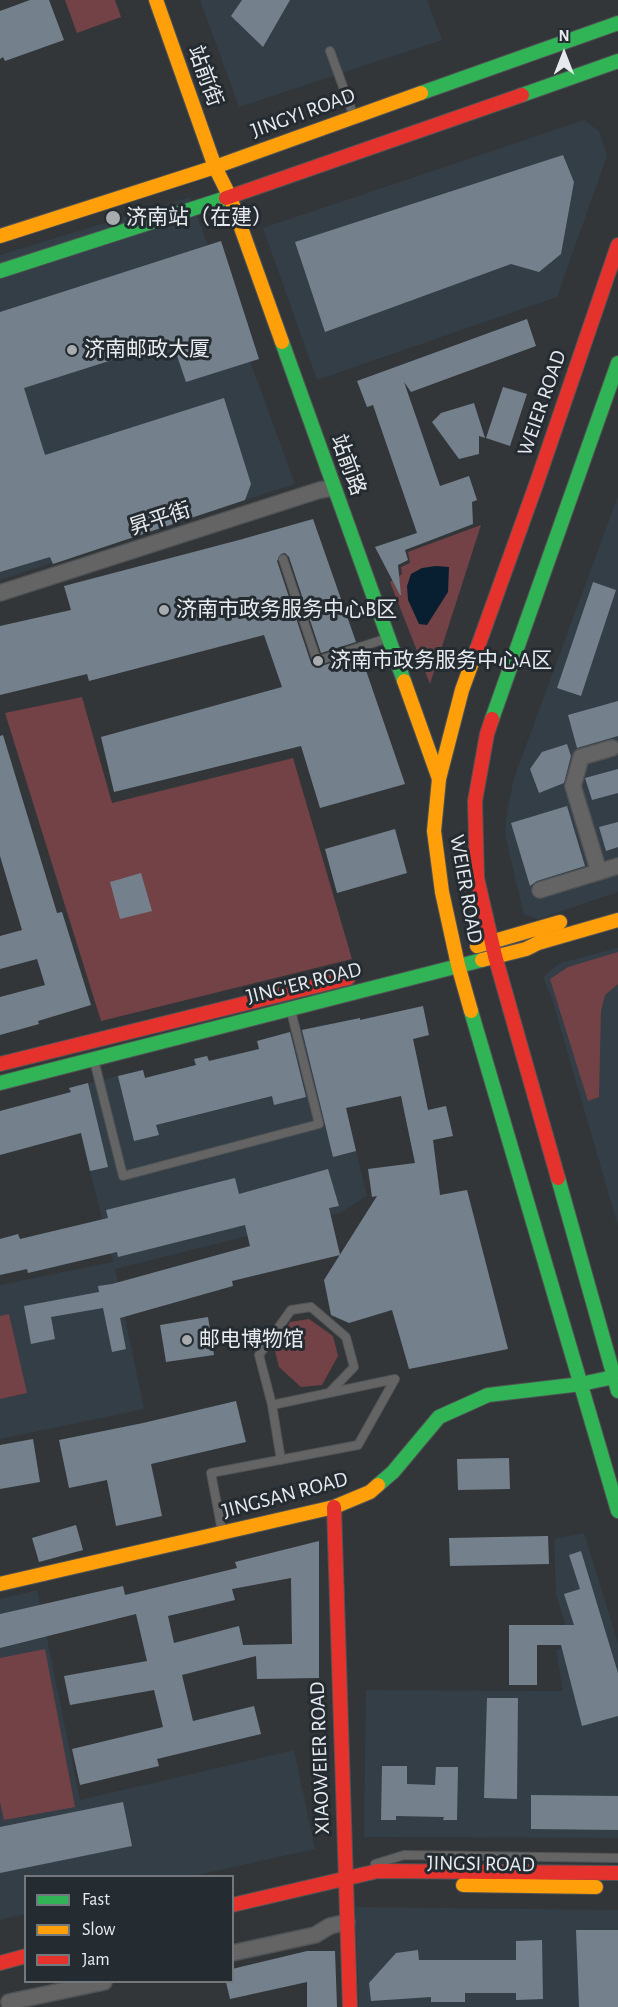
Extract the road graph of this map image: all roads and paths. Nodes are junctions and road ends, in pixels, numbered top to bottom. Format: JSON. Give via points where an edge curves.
{"nodes":[{"id":1,"x":156,"y":0,"type":"edge"},
{"id":2,"x":618,"y":23,"type":"edge"},
{"id":3,"x":330,"y":51,"type":"dead end"},
{"id":4,"x":618,"y":61,"type":"edge"},
{"id":5,"x":354,"y":117,"type":"junction"},
{"id":6,"x":215,"y":167,"type":"junction"},
{"id":7,"x":230,"y":197,"type":"junction"},
{"id":8,"x":0,"y":236,"type":"edge"},
{"id":9,"x":618,"y":245,"type":"edge"},
{"id":10,"x":0,"y":271,"type":"edge"},
{"id":11,"x":618,"y":363,"type":"edge"},
{"id":12,"x":333,"y":488,"type":"junction"},
{"id":13,"x":283,"y":559,"type":"dead end"},
{"id":14,"x":0,"y":592,"type":"edge"},
{"id":15,"x":388,"y":638,"type":"junction"},
{"id":16,"x":612,"y":748,"type":"dead end"},
{"id":17,"x":439,"y":779,"type":"junction"},
{"id":18,"x":618,"y":866,"type":"edge"},
{"id":19,"x":599,"y":872,"type":"junction"},
{"id":20,"x":540,"y":890,"type":"dead end"},
{"id":21,"x":577,"y":917,"type":"dead end"},
{"id":22,"x":618,"y":920,"type":"edge"},
{"id":23,"x":493,"y":949,"type":"junction"},
{"id":24,"x":452,"y":957,"type":"junction"},
{"id":25,"x":367,"y":974,"type":"dead end"},
{"id":26,"x":291,"y":1008,"type":"junction"},
{"id":27,"x":94,"y":1059,"type":"junction"},
{"id":28,"x":0,"y":1064,"type":"edge"},
{"id":29,"x":0,"y":1083,"type":"edge"},
{"id":30,"x":616,"y":1376,"type":"edge"},
{"id":31,"x":580,"y":1384,"type":"junction"},
{"id":32,"x":618,"y":1390,"type":"edge"},
{"id":33,"x":329,"y":1393,"type":"junction"},
{"id":34,"x":272,"y":1405,"type":"junction"},
{"id":35,"x":281,"y":1460,"type":"junction"},
{"id":36,"x":334,"y":1507,"type":"junction"},
{"id":37,"x":618,"y":1511,"type":"edge"},
{"id":38,"x":222,"y":1533,"type":"junction"},
{"id":39,"x":0,"y":1584,"type":"edge"},
{"id":40,"x":618,"y":1858,"type":"edge"},
{"id":41,"x":618,"y":1873,"type":"edge"},
{"id":42,"x":345,"y":1877,"type":"junction"},
{"id":43,"x":612,"y":1887,"type":"dead end"},
{"id":44,"x":234,"y":1905,"type":"edge"},
{"id":45,"x":346,"y":1922,"type":"junction"},
{"id":46,"x":234,"y":1953,"type":"edge"},
{"id":47,"x":24,"y":1957,"type":"edge"},
{"id":48,"x":0,"y":1963,"type":"edge"},
{"id":49,"x":99,"y":1983,"type":"edge"},
{"id":50,"x":10,"y":2007,"type":"edge"},
{"id":51,"x":350,"y":2007,"type":"edge"}],
"edges":[{"from":1,"to":6,"type":"main road","name":"站前街"},
{"from":2,"to":5,"type":"main road","name":"JINGYI ROAD"},
{"from":3,"to":5,"type":"lane"},
{"from":4,"to":7,"type":"main road"},
{"from":5,"to":6,"type":"main road","name":"JINGYI ROAD"},
{"from":6,"to":7,"type":"main road","name":"站前路"},
{"from":6,"to":8,"type":"main road","name":"JINGYI ROAD"},
{"from":7,"to":10,"type":"main road"},
{"from":7,"to":12,"type":"main road","name":"站前路"},
{"from":9,"to":17,"type":"main road","name":"WEIER ROAD","via":[[462,690]]},
{"from":11,"to":23,"type":"main road","name":"WEIER ROAD","via":[[487,734],[475,801],[477,878]]},
{"from":12,"to":14,"type":"street","name":"昇平街"},
{"from":12,"to":15,"type":"main road","name":"站前路"},
{"from":13,"to":15,"type":"lane","via":[[317,661]]},
{"from":15,"to":17,"type":"main road","name":"站前路"},
{"from":16,"to":19,"type":"street","via":[[581,757],[573,786]]},
{"from":17,"to":24,"type":"main road","name":"WEIER ROAD","via":[[434,831]]},
{"from":18,"to":19,"type":"street"},
{"from":19,"to":20,"type":"street"},
{"from":21,"to":23,"type":"main road","name":"JING'ER ROAD"},
{"from":22,"to":23,"type":"main road","name":"JING'ER ROAD","via":[[526,949]]},
{"from":23,"to":24,"type":"main road","name":"JING'ER ROAD"},
{"from":23,"to":30,"type":"main road","name":"WEIER ROAD"},
{"from":24,"to":26,"type":"main road","name":"JING'ER ROAD"},
{"from":24,"to":31,"type":"main road","name":"WEIER ROAD"},
{"from":25,"to":28,"type":"main road","name":"JING'ER ROAD"},
{"from":26,"to":27,"type":"main road","name":"JING'ER ROAD"},
{"from":26,"to":27,"type":"lane","via":[[319,1124],[123,1176]]},
{"from":27,"to":29,"type":"main road","name":"JING'ER ROAD"},
{"from":30,"to":31,"type":"main road","name":"JINGSAN ROAD"},
{"from":30,"to":32,"type":"main road","name":"WEIER ROAD"},
{"from":31,"to":36,"type":"main road","name":"JINGSAN ROAD","via":[[488,1395],[439,1417],[393,1472],[370,1492]]},
{"from":31,"to":37,"type":"main road","name":"WEIER ROAD"},
{"from":33,"to":34,"type":"lane"},
{"from":33,"to":34,"type":"lane","via":[[354,1367],[346,1337],[311,1307],[291,1310],[259,1355]]},
{"from":33,"to":35,"type":"lane","via":[[395,1379],[358,1445]]},
{"from":34,"to":35,"type":"lane"},
{"from":35,"to":38,"type":"lane","via":[[211,1473]]},
{"from":36,"to":38,"type":"main road","name":"JINGSAN ROAD"},
{"from":36,"to":42,"type":"main road","name":"XIAOWEIER ROAD"},
{"from":38,"to":39,"type":"main road","name":"JINGSAN ROAD"},
{"from":40,"to":42,"type":"lane","via":[[404,1855]]},
{"from":41,"to":42,"type":"main road","name":"JINGSI ROAD","via":[[378,1871]]},
{"from":42,"to":43,"type":"main road","name":"JINGSI ROAD","via":[[369,1884]]},
{"from":42,"to":44,"type":"main road","name":"JINGSI ROAD"},
{"from":42,"to":45,"type":"main road","name":"XIAOWEIER ROAD"},
{"from":45,"to":46,"type":"street","via":[[315,1935]]},
{"from":45,"to":51,"type":"main road","name":"XIAOWEIER ROAD"},
{"from":47,"to":48,"type":"main road"},
{"from":49,"to":50,"type":"street","via":[[9,2002]]}]}
